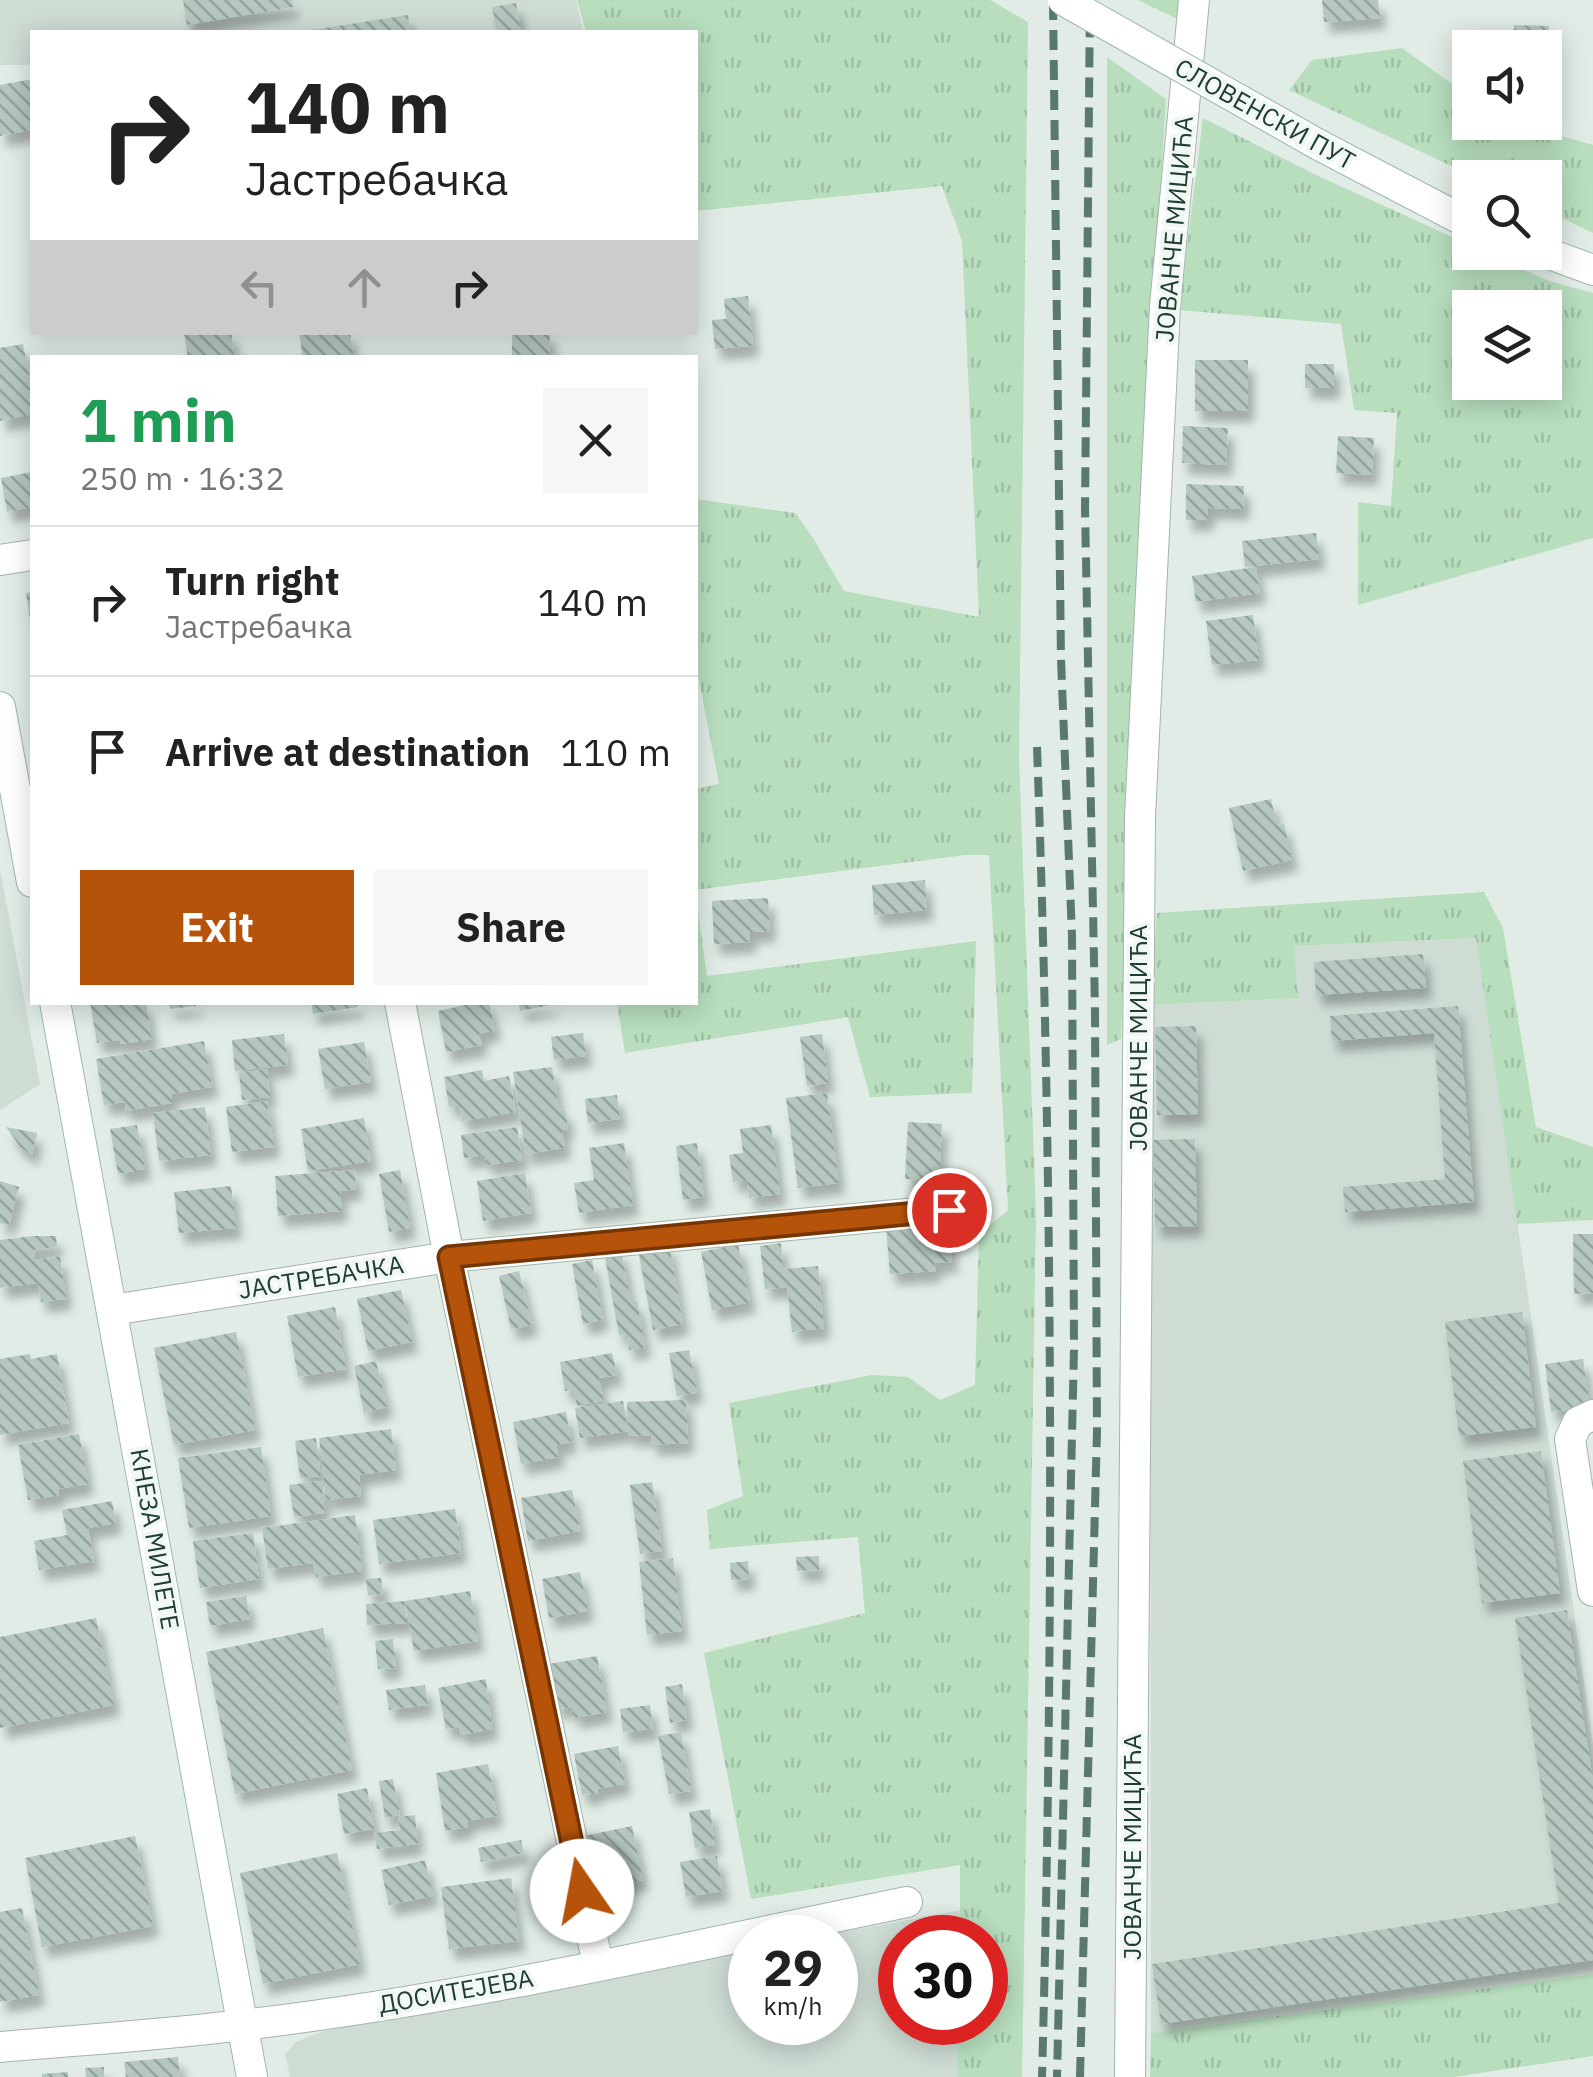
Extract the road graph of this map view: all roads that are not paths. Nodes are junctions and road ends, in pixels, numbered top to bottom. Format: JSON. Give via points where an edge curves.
{"nodes":[{"id":1,"x":1062,"y":0,"type":"edge"},
{"id":2,"x":1194,"y":0,"type":"edge"},
{"id":3,"x":1452,"y":215,"type":"edge"},
{"id":4,"x":1562,"y":259,"type":"edge"},
{"id":5,"x":1593,"y":270,"type":"edge"},
{"id":6,"x":30,"y":556,"type":"edge"},
{"id":7,"x":0,"y":560,"type":"edge"},
{"id":8,"x":0,"y":706,"type":"edge"},
{"id":9,"x":30,"y":871,"type":"edge"},
{"id":10,"x":56,"y":1005,"type":"edge"},
{"id":11,"x":401,"y":1005,"type":"edge"},
{"id":12,"x":949,"y":1210,"type":"dead end"},
{"id":13,"x":449,"y":1257,"type":"junction"},
{"id":14,"x":112,"y":1310,"type":"junction"},
{"id":15,"x":1593,"y":1415,"type":"edge"},
{"id":16,"x":1593,"y":1591,"type":"edge"},
{"id":17,"x":907,"y":1902,"type":"dead end"},
{"id":18,"x":598,"y":1966,"type":"junction"},
{"id":19,"x":242,"y":2026,"type":"junction"},
{"id":20,"x":0,"y":2047,"type":"edge"},
{"id":21,"x":252,"y":2077,"type":"edge"},
{"id":22,"x":1130,"y":2077,"type":"edge"}],
"edges":[{"from":1,"to":3,"type":"street","name":"СЛОВЕНСКИ ПУТ","bridge":true},
{"from":2,"to":22,"type":"street","name":"ЈОВАНЧЕ МИЦИЋА","via":[[1166,306],[1140,816]]},
{"from":4,"to":5,"type":"street"},
{"from":6,"to":7,"type":"street"},
{"from":8,"to":9,"type":"street"},
{"from":10,"to":14,"type":"street","name":"КНЕЗА МИЛЕТЕ"},
{"from":11,"to":13,"type":"street"},
{"from":12,"to":13,"type":"street","name":"ЈАСТРЕБАЧКА"},
{"from":13,"to":14,"type":"street","name":"ЈАСТРЕБАЧКА"},
{"from":13,"to":18,"type":"street"},
{"from":14,"to":19,"type":"street","name":"КНЕЗА МИЛЕТЕ"},
{"from":15,"to":16,"type":"street","via":[[1578,1422],[1570,1440]]},
{"from":17,"to":18,"type":"street","name":"ДОСИТЕЈЕВА"},
{"from":18,"to":19,"type":"street","name":"ДОСИТЕЈЕВА"},
{"from":19,"to":20,"type":"street","name":"ДОСИТЕЈЕВА"},
{"from":19,"to":21,"type":"street","name":"КНЕЗА МИЛЕТЕ"}]}
